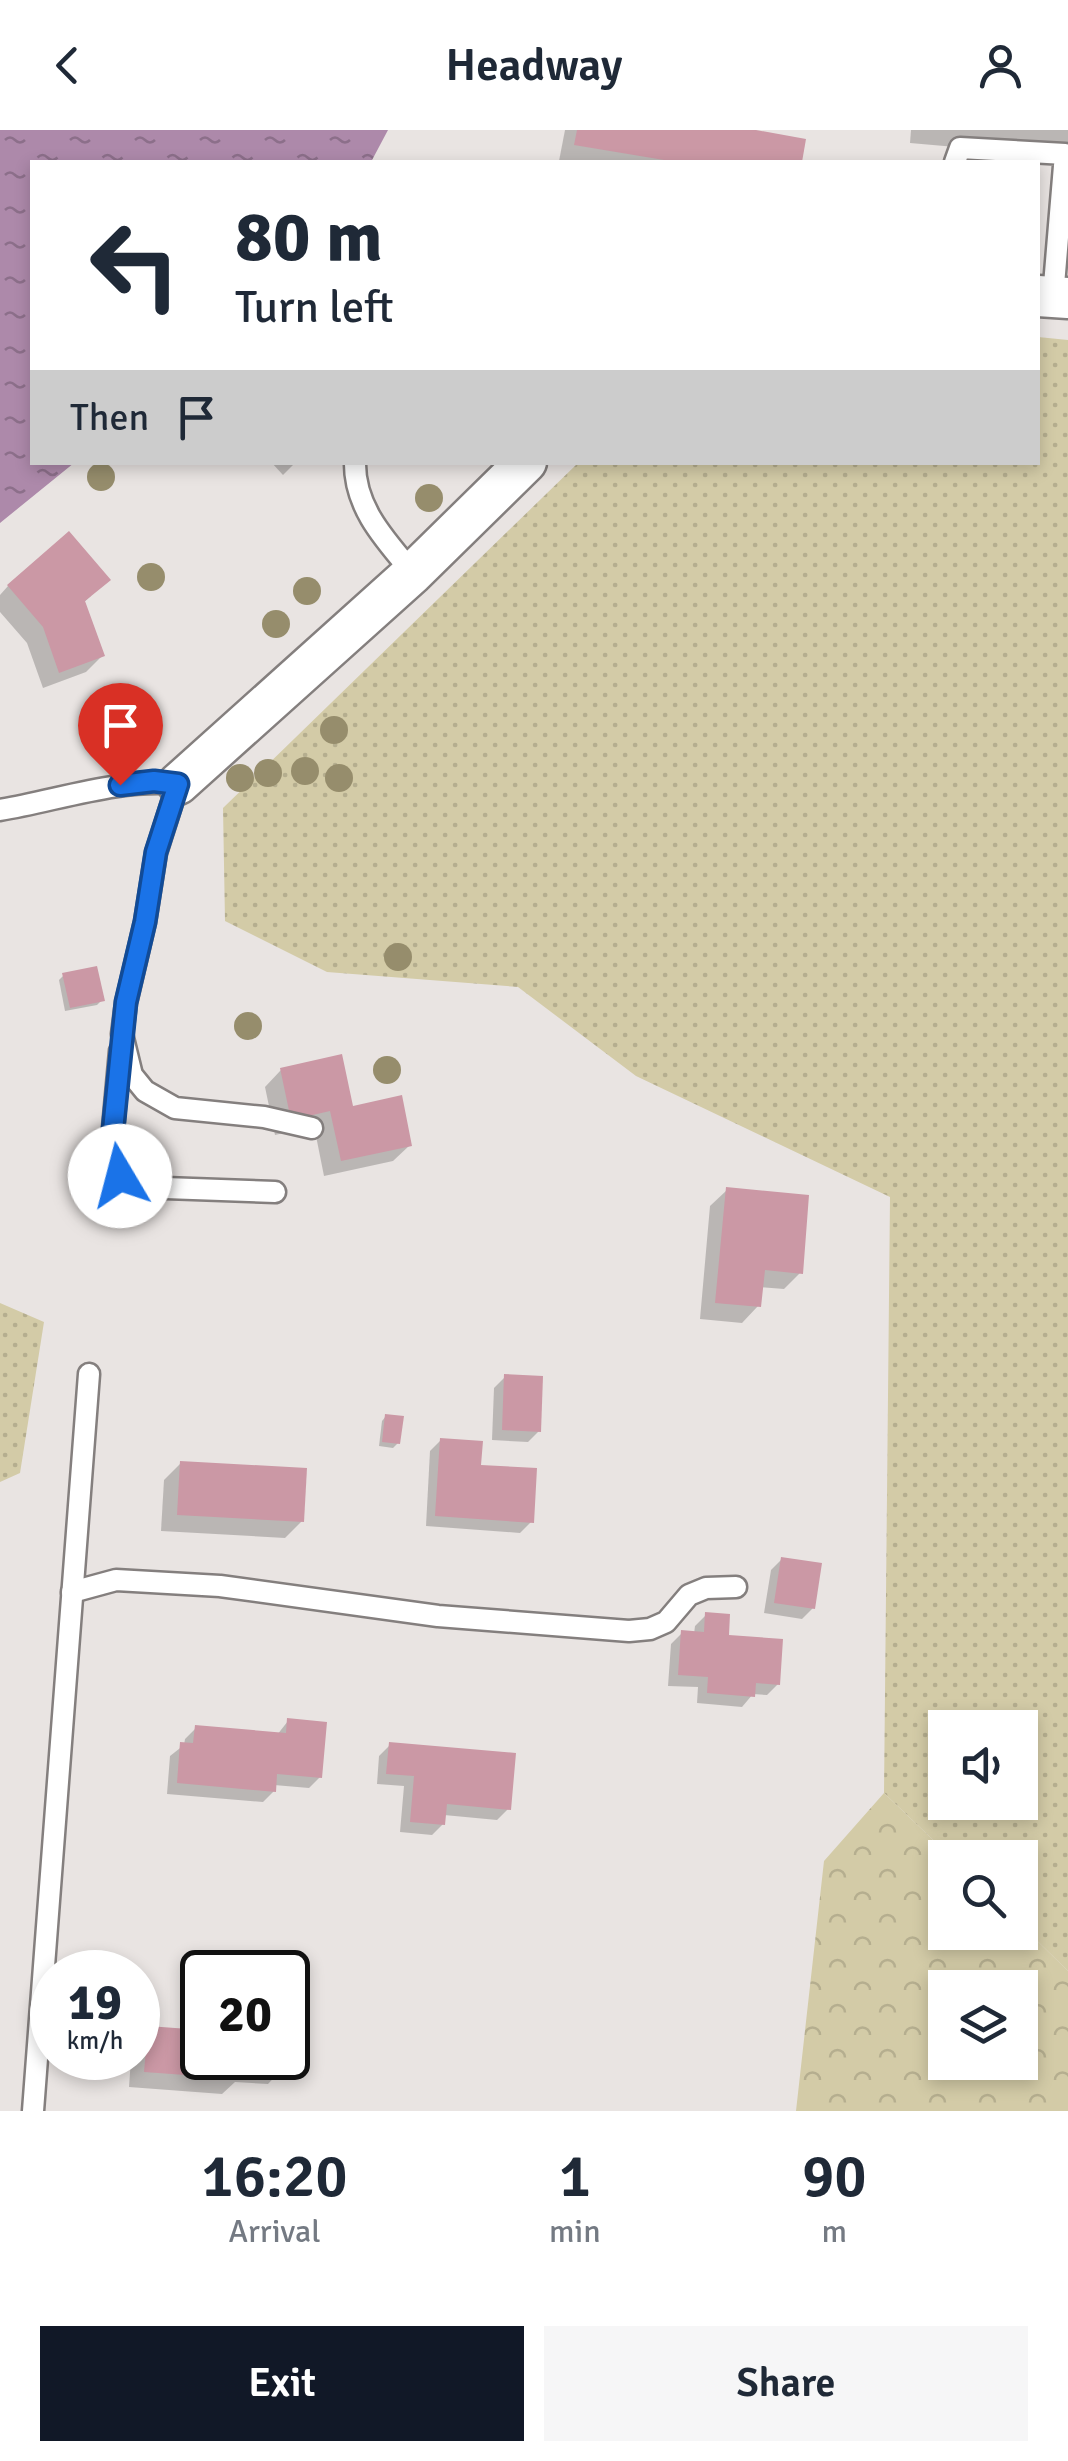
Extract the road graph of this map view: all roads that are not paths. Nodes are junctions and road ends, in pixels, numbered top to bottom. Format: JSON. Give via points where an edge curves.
{"nodes":[{"id":1,"x":1066,"y":155,"type":"edge"},
{"id":2,"x":956,"y":160,"type":"edge"},
{"id":3,"x":1053,"y":297,"type":"edge"},
{"id":4,"x":355,"y":465,"type":"edge"},
{"id":5,"x":523,"y":465,"type":"edge"},
{"id":6,"x":412,"y":573,"type":"junction"},
{"id":7,"x":178,"y":784,"type":"junction"},
{"id":8,"x":0,"y":810,"type":"edge"},
{"id":9,"x":122,"y":1034,"type":"junction"},
{"id":10,"x":312,"y":1128,"type":"dead end"},
{"id":11,"x":276,"y":1192,"type":"dead end"},
{"id":12,"x":89,"y":1374,"type":"dead end"},
{"id":13,"x":736,"y":1588,"type":"dead end"},
{"id":14,"x":72,"y":1592,"type":"junction"},
{"id":15,"x":33,"y":2111,"type":"edge"}],
"edges":[{"from":1,"to":2,"type":"lane","via":[[960,148]]},
{"from":1,"to":3,"type":"lane"},
{"from":4,"to":6,"type":"lane","via":[[354,484],[377,531]]},
{"from":5,"to":6,"type":"street"},
{"from":6,"to":7,"type":"street"},
{"from":7,"to":8,"type":"lane","via":[[120,785]]},
{"from":7,"to":9,"type":"lane","via":[[156,852]]},
{"from":9,"to":10,"type":"lane","via":[[132,1075],[160,1102]]},
{"from":9,"to":11,"type":"lane","via":[[111,1150],[120,1176],[137,1187]]},
{"from":12,"to":14,"type":"lane"},
{"from":13,"to":14,"type":"lane","via":[[688,1595],[666,1622],[630,1631],[438,1616],[172,1582],[116,1580]]},
{"from":14,"to":15,"type":"lane"}]}
